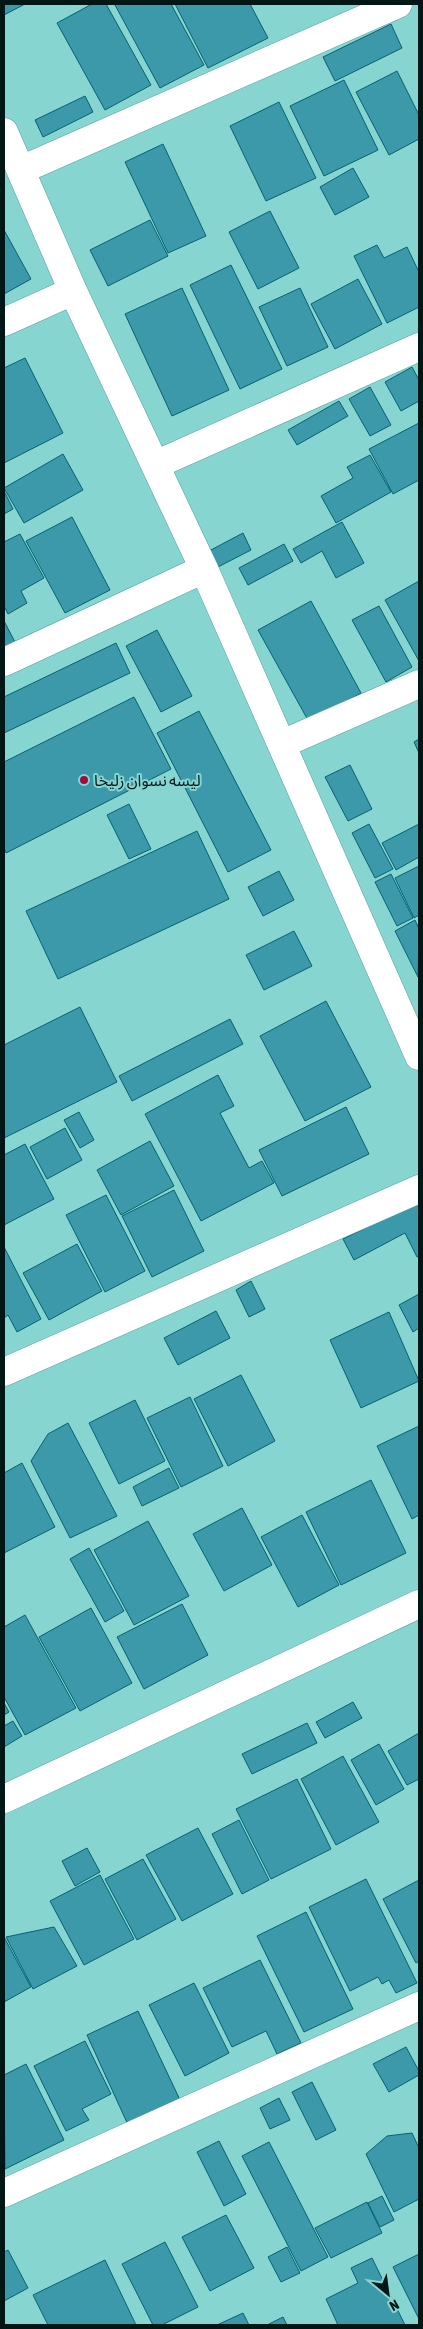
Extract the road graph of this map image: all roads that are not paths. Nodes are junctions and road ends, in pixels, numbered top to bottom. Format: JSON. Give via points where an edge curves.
{"nodes":[{"id":1,"x":398,"y":4,"type":"edge"},
{"id":2,"x":4,"y":132,"type":"edge"},
{"id":3,"x":21,"y":170,"type":"junction"},
{"id":4,"x":73,"y":291,"type":"junction"},
{"id":5,"x":4,"y":322,"type":"edge"},
{"id":6,"x":419,"y":347,"type":"edge"},
{"id":7,"x":155,"y":466,"type":"junction"},
{"id":8,"x":204,"y":569,"type":"junction"},
{"id":9,"x":4,"y":662,"type":"edge"},
{"id":10,"x":419,"y":684,"type":"edge"},
{"id":11,"x":282,"y":744,"type":"junction"},
{"id":12,"x":419,"y":1052,"type":"edge"},
{"id":13,"x":419,"y":1189,"type":"edge"},
{"id":14,"x":4,"y":1372,"type":"edge"},
{"id":15,"x":419,"y":1604,"type":"edge"},
{"id":16,"x":4,"y":1799,"type":"edge"},
{"id":17,"x":419,"y":2006,"type":"edge"},
{"id":18,"x":4,"y":2193,"type":"edge"}],
"edges":[{"from":1,"to":3,"type":"street"},
{"from":2,"to":3,"type":"street"},
{"from":3,"to":4,"type":"street"},
{"from":4,"to":5,"type":"street"},
{"from":4,"to":7,"type":"street"},
{"from":6,"to":7,"type":"street"},
{"from":7,"to":8,"type":"street"},
{"from":8,"to":9,"type":"street"},
{"from":8,"to":11,"type":"street"},
{"from":10,"to":11,"type":"street"},
{"from":11,"to":12,"type":"street"},
{"from":13,"to":14,"type":"street"},
{"from":15,"to":16,"type":"street"},
{"from":17,"to":18,"type":"street"}]}
